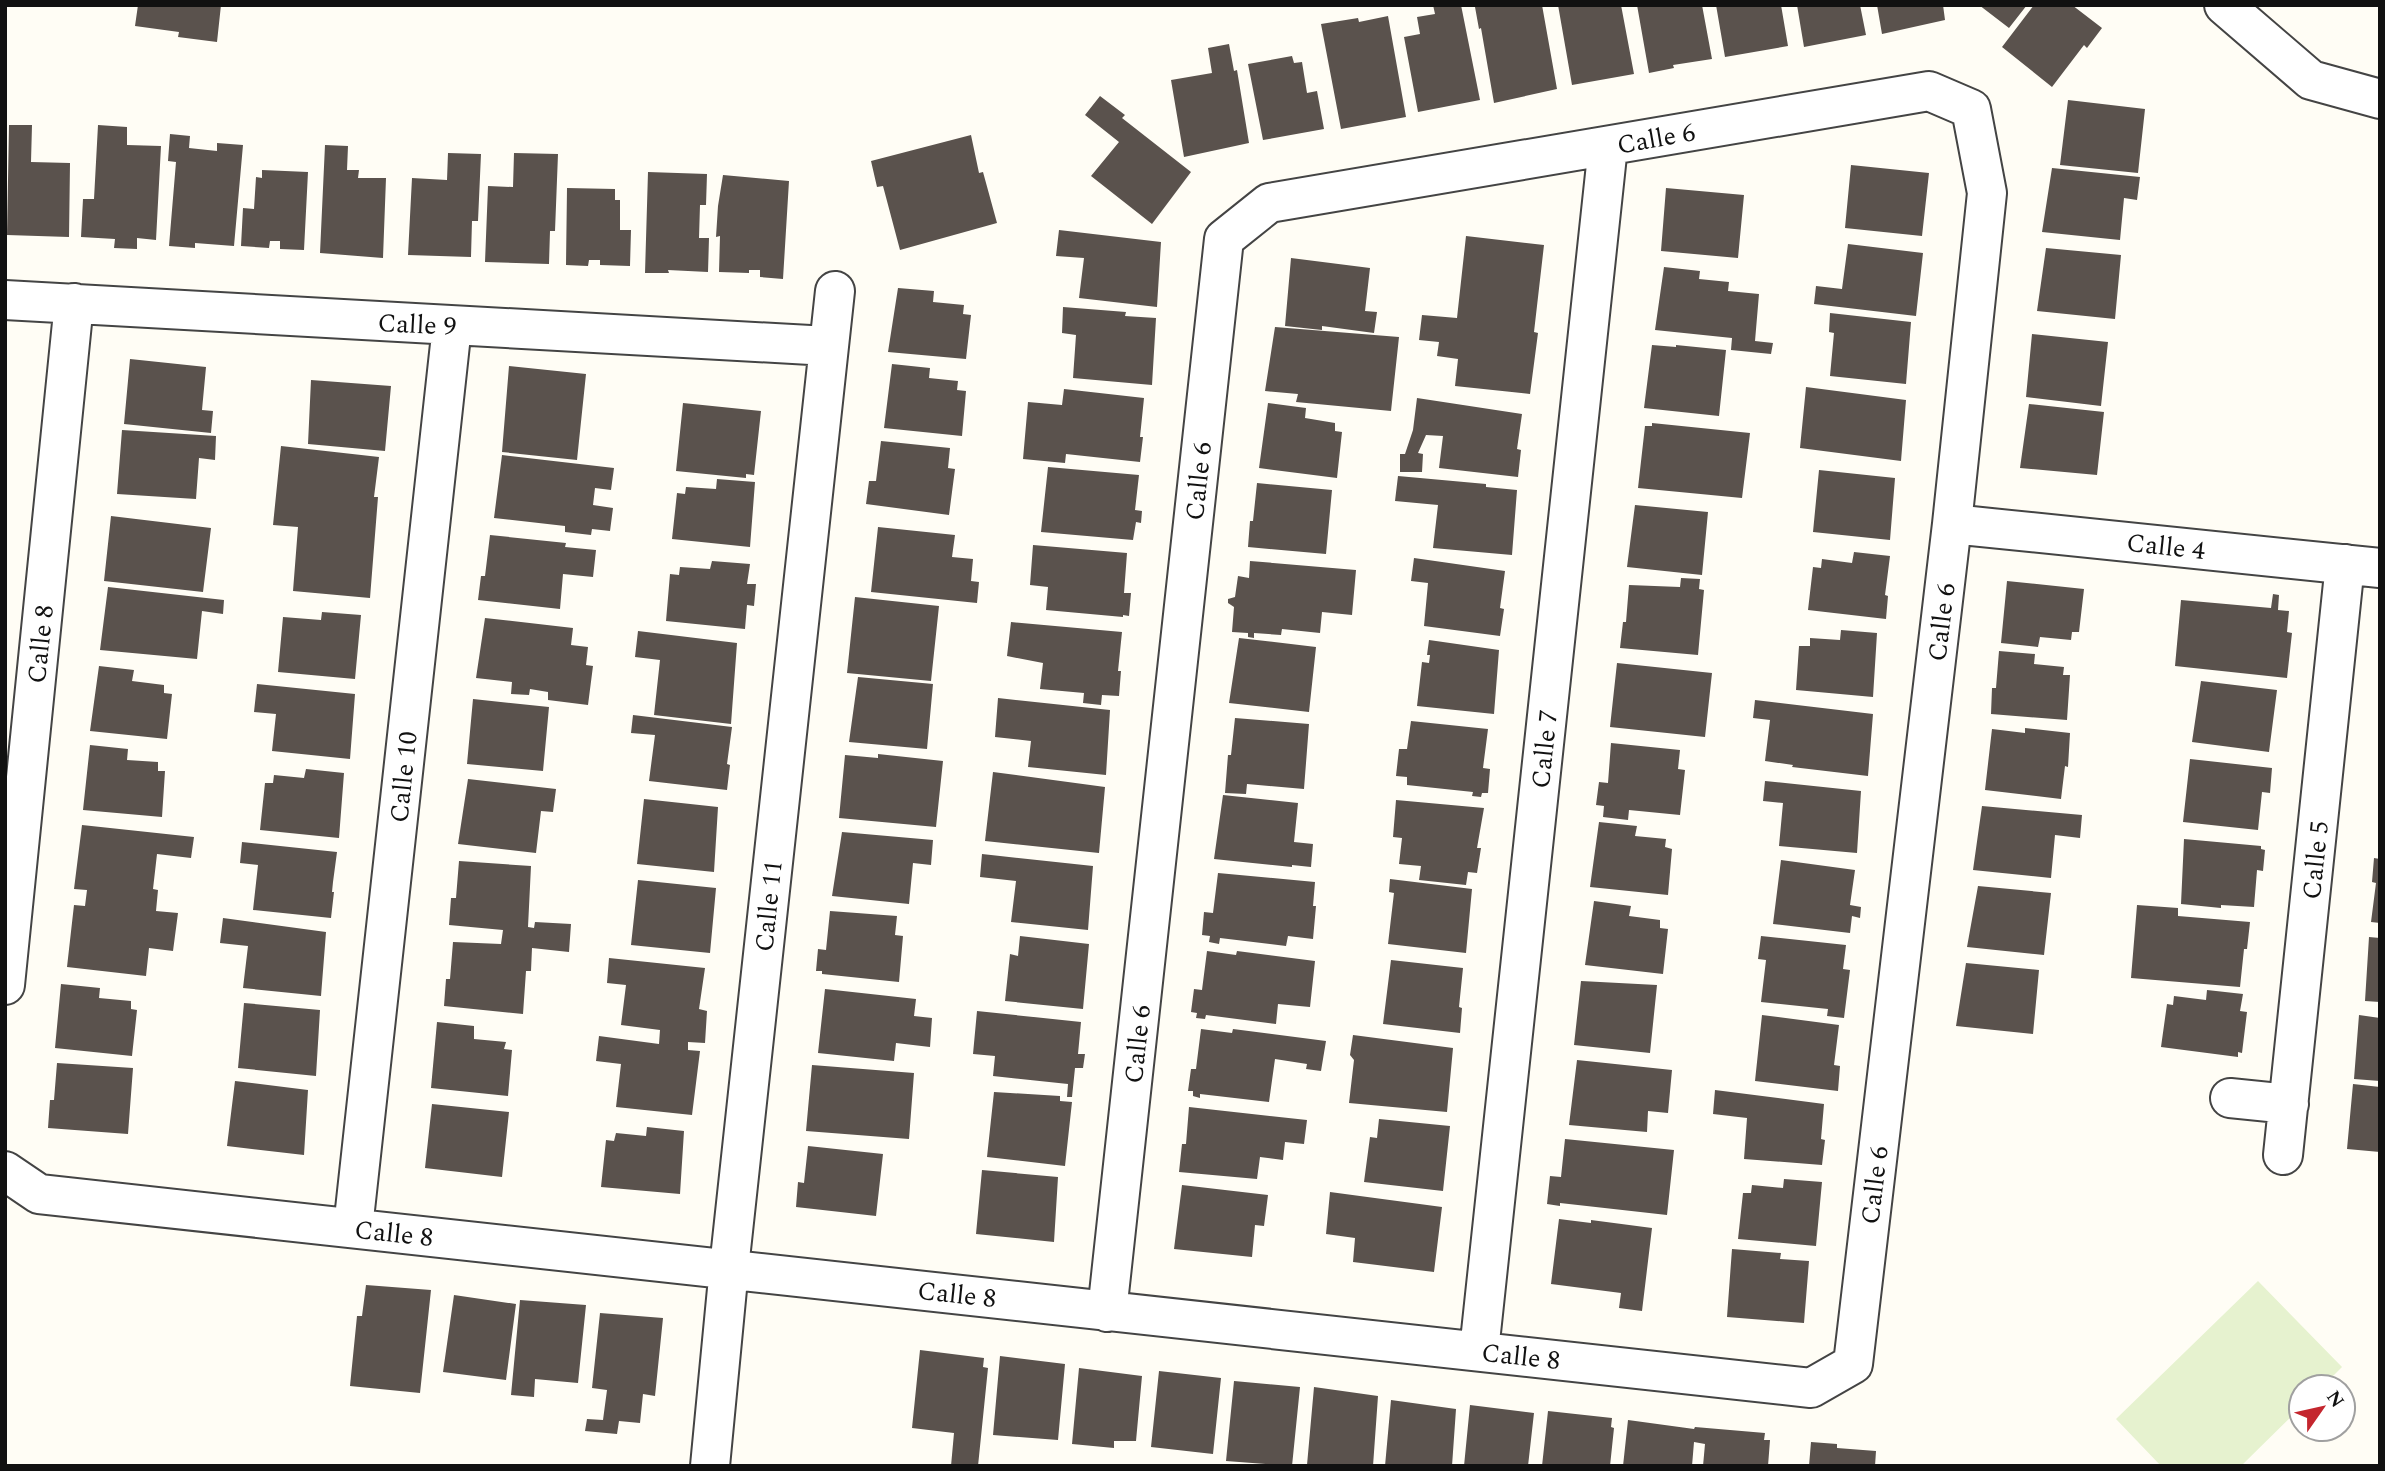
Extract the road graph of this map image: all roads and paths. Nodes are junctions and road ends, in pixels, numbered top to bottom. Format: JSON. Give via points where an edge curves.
{"nodes":[{"id":1,"x":2224,"y":5,"type":"edge"},
{"id":2,"x":2380,"y":99,"type":"edge"},
{"id":3,"x":1608,"y":146,"type":"junction"},
{"id":4,"x":835,"y":291,"type":"dead end"},
{"id":5,"x":5,"y":300,"type":"edge"},
{"id":6,"x":74,"y":303,"type":"junction"},
{"id":7,"x":452,"y":326,"type":"junction"},
{"id":8,"x":828,"y":346,"type":"junction"},
{"id":9,"x":1952,"y":524,"type":"junction"},
{"id":10,"x":2363,"y":566,"type":"edge"},
{"id":11,"x":5,"y":985,"type":"edge"},
{"id":12,"x":2230,"y":1098,"type":"dead end"},
{"id":13,"x":2290,"y":1104,"type":"junction"},
{"id":14,"x":2283,"y":1155,"type":"dead end"},
{"id":15,"x":5,"y":1171,"type":"edge"},
{"id":16,"x":353,"y":1228,"type":"junction"},
{"id":17,"x":729,"y":1268,"type":"junction"},
{"id":18,"x":1860,"y":1307,"type":"joint"},
{"id":19,"x":1107,"y":1312,"type":"junction"},
{"id":20,"x":1479,"y":1351,"type":"junction"},
{"id":21,"x":710,"y":1466,"type":"edge"}],
"edges":[{"from":1,"to":2,"type":"street","via":[[2311,80]]},
{"from":3,"to":9,"type":"street","name":"Calle 6","via":[[1928,91],[1971,109],[1987,193]]},
{"from":3,"to":19,"type":"street","name":"Calle 6","via":[[1269,203],[1224,239]]},
{"from":3,"to":20,"type":"street","name":"Calle 7"},
{"from":4,"to":8,"type":"street","name":"Calle 11"},
{"from":5,"to":6,"type":"street","name":"Calle 9"},
{"from":6,"to":7,"type":"street","name":"Calle 9"},
{"from":6,"to":11,"type":"street","name":"Calle 8"},
{"from":7,"to":8,"type":"street","name":"Calle 9"},
{"from":7,"to":16,"type":"street","name":"Calle 10"},
{"from":8,"to":17,"type":"street","name":"Calle 11"},
{"from":9,"to":10,"type":"street","name":"Calle 4"},
{"from":9,"to":18,"type":"street","name":"Calle 6"},
{"from":10,"to":13,"type":"street","name":"Calle 5"},
{"from":12,"to":13,"type":"street"},
{"from":13,"to":14,"type":"street","name":"Calle 5"},
{"from":15,"to":16,"type":"street","name":"Calle 8","via":[[38,1194]]},
{"from":16,"to":17,"type":"street","name":"Calle 8"},
{"from":17,"to":19,"type":"street","name":"Calle 8"},
{"from":17,"to":21,"type":"street","name":"Calle 11"},
{"from":18,"to":20,"type":"street","name":"Calle 8","via":[[1853,1364],[1811,1388]]},
{"from":19,"to":20,"type":"street","name":"Calle 8"}]}
